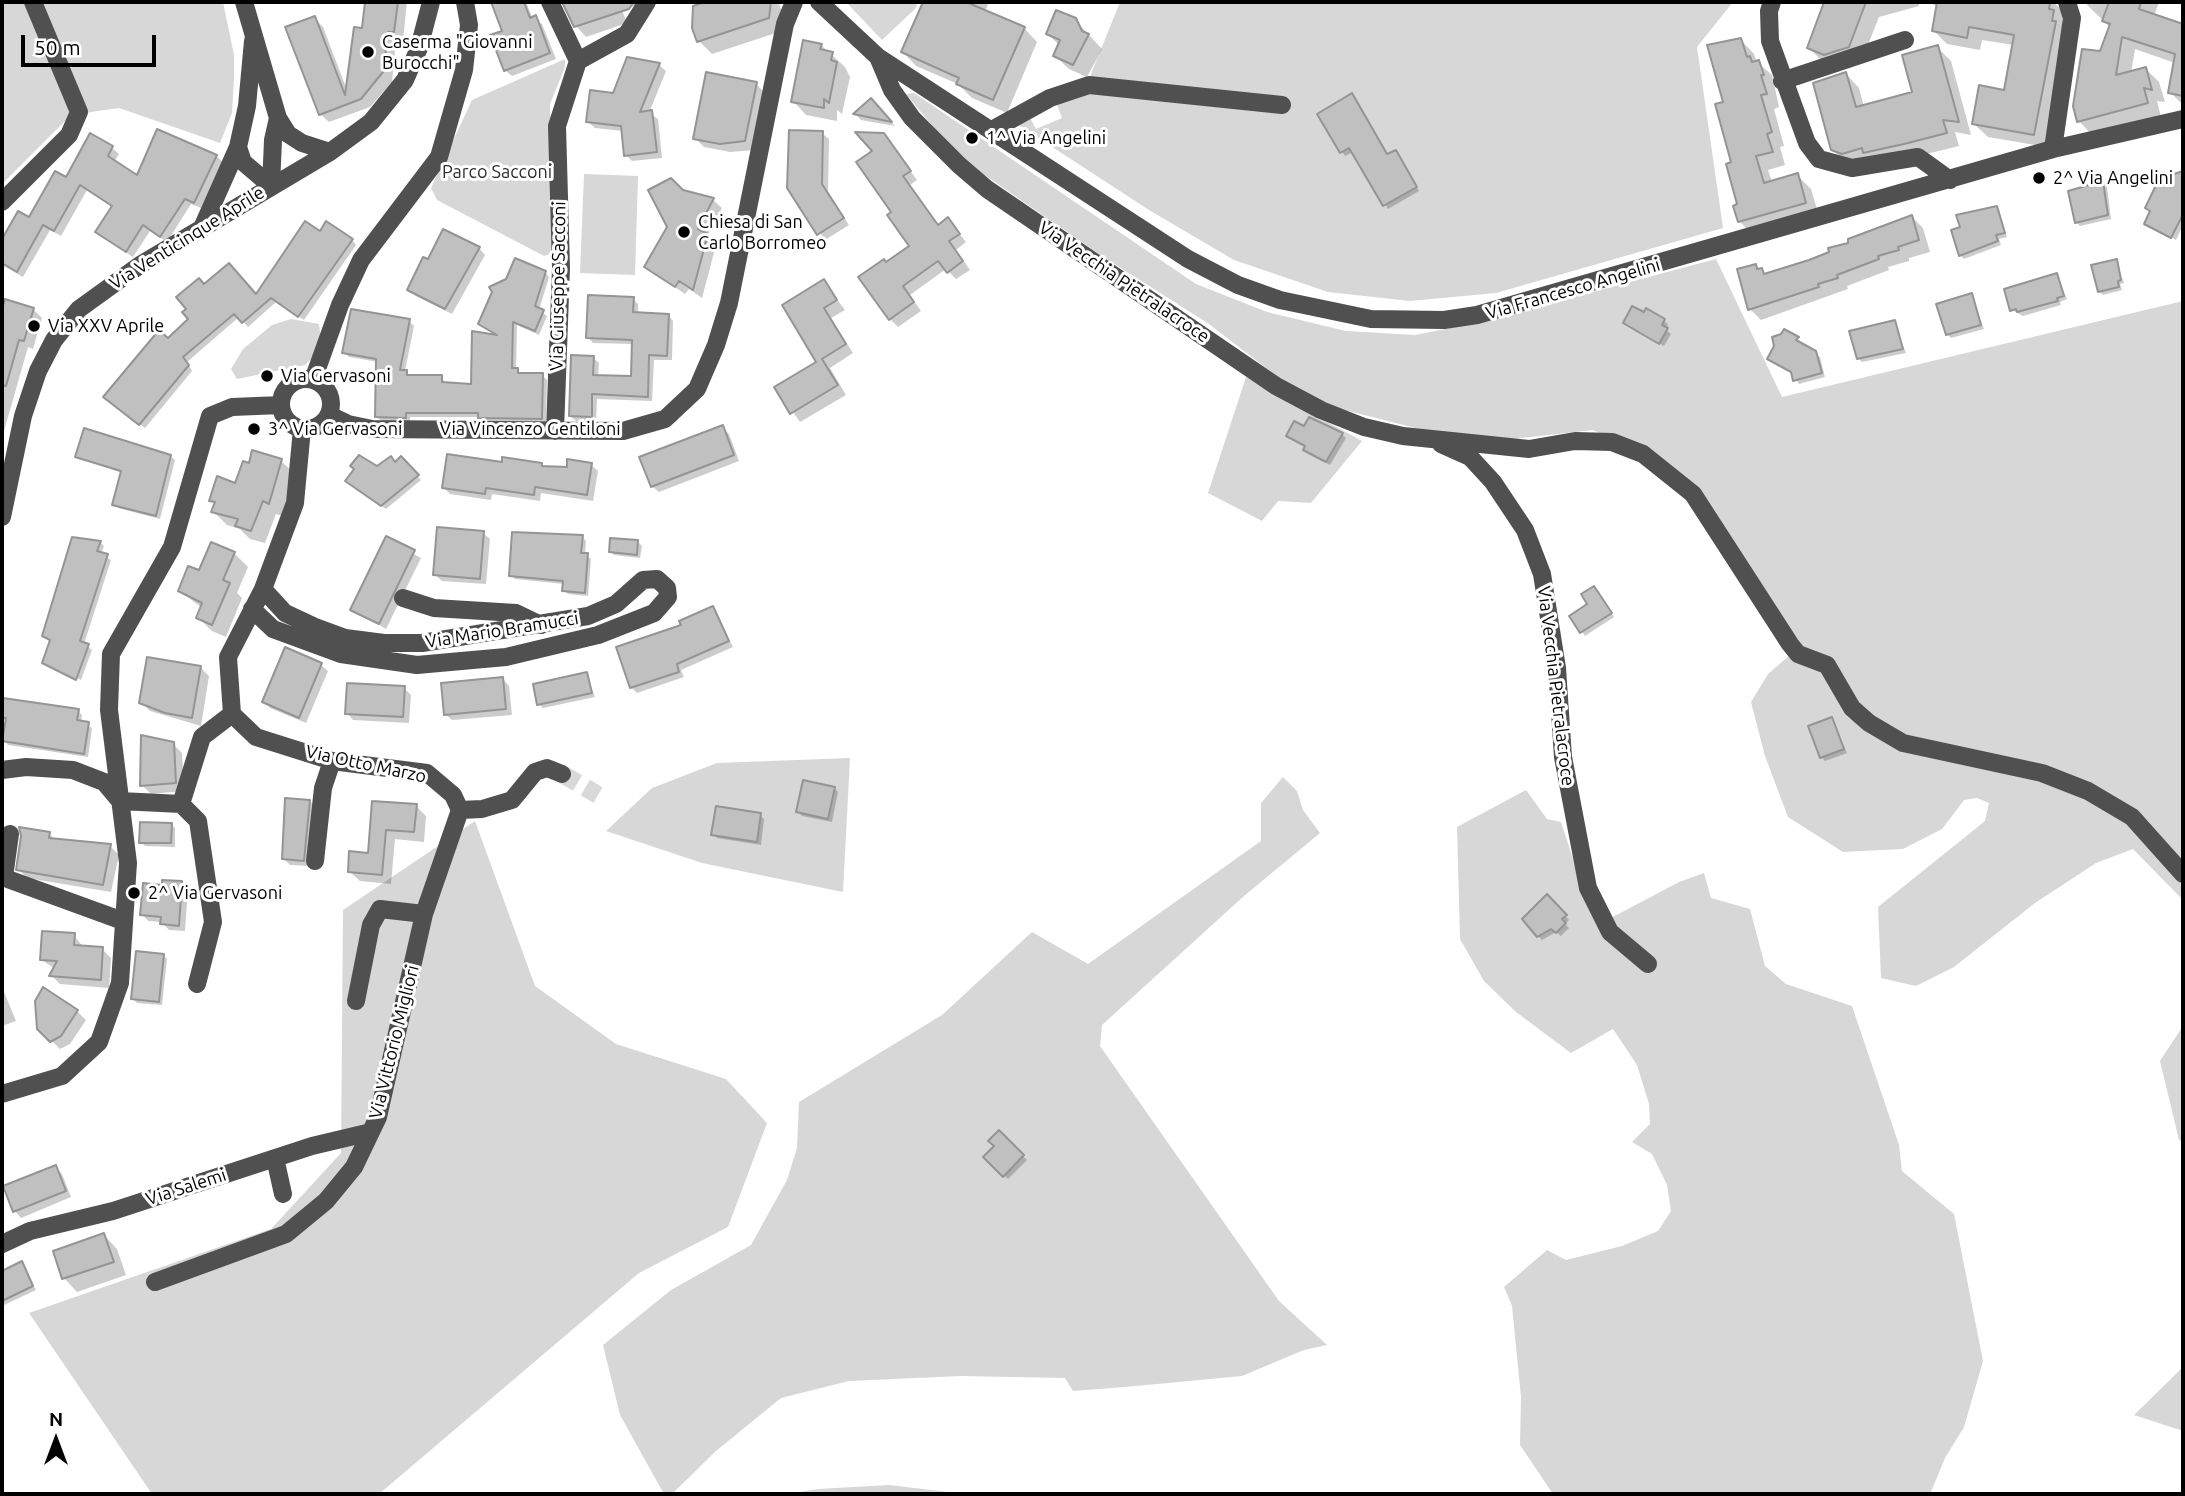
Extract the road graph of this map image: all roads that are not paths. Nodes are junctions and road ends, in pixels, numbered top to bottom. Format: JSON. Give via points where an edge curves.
{"nodes":[{"id":1,"x":33,"y":2,"type":"edge"},
{"id":2,"x":244,"y":2,"type":"edge"},
{"id":3,"x":430,"y":2,"type":"edge"},
{"id":4,"x":465,"y":2,"type":"edge"},
{"id":5,"x":550,"y":2,"type":"edge"},
{"id":6,"x":647,"y":2,"type":"edge"},
{"id":7,"x":794,"y":2,"type":"edge"},
{"id":8,"x":819,"y":2,"type":"edge"},
{"id":9,"x":1772,"y":2,"type":"edge"},
{"id":10,"x":2067,"y":2,"type":"edge"},
{"id":11,"x":1905,"y":40,"type":"dead end"},
{"id":12,"x":253,"y":41,"type":"junction"},
{"id":13,"x":878,"y":57,"type":"junction"},
{"id":14,"x":578,"y":61,"type":"junction"},
{"id":15,"x":1782,"y":81,"type":"junction"},
{"id":16,"x":1282,"y":105,"type":"dead end"},
{"id":17,"x":278,"y":118,"type":"junction"},
{"id":18,"x":2183,"y":120,"type":"edge"},
{"id":19,"x":992,"y":130,"type":"junction"},
{"id":20,"x":238,"y":147,"type":"junction"},
{"id":21,"x":2053,"y":149,"type":"junction"},
{"id":22,"x":330,"y":152,"type":"junction"},
{"id":23,"x":1950,"y":180,"type":"junction"},
{"id":24,"x":271,"y":186,"type":"junction"},
{"id":25,"x":2,"y":202,"type":"edge"},
{"id":26,"x":201,"y":229,"type":"junction"},
{"id":27,"x":313,"y":380,"type":"junction"},
{"id":28,"x":281,"y":405,"type":"junction"},
{"id":29,"x":329,"y":415,"type":"junction"},
{"id":30,"x":302,"y":429,"type":"junction"},
{"id":31,"x":555,"y":430,"type":"junction"},
{"id":32,"x":1421,"y":438,"type":"junction"},
{"id":33,"x":2,"y":517,"type":"edge"},
{"id":34,"x":263,"y":589,"type":"junction"},
{"id":35,"x":403,"y":598,"type":"dead end"},
{"id":36,"x":252,"y":609,"type":"junction"},
{"id":37,"x":541,"y":625,"type":"junction"},
{"id":38,"x":232,"y":714,"type":"junction"},
{"id":39,"x":332,"y":761,"type":"junction"},
{"id":40,"x":2,"y":770,"type":"edge"},
{"id":41,"x":562,"y":774,"type":"tunnel mouth"},
{"id":42,"x":120,"y":801,"type":"junction"},
{"id":43,"x":181,"y":804,"type":"junction"},
{"id":44,"x":460,"y":810,"type":"junction"},
{"id":45,"x":10,"y":834,"type":"dead end"},
{"id":46,"x":315,"y":861,"type":"dead end"},
{"id":47,"x":2183,"y":874,"type":"edge"},
{"id":48,"x":3,"y":877,"type":"edge"},
{"id":49,"x":425,"y":914,"type":"junction"},
{"id":50,"x":124,"y":921,"type":"junction"},
{"id":51,"x":1648,"y":964,"type":"dead end"},
{"id":52,"x":197,"y":984,"type":"dead end"},
{"id":53,"x":356,"y":1001,"type":"dead end"},
{"id":54,"x":2,"y":1094,"type":"edge"},
{"id":55,"x":371,"y":1132,"type":"junction"},
{"id":56,"x":275,"y":1158,"type":"junction"},
{"id":57,"x":283,"y":1194,"type":"dead end"},
{"id":58,"x":2,"y":1244,"type":"edge"},
{"id":59,"x":155,"y":1282,"type":"dead end"}],
"edges":[{"from":1,"to":25,"type":"street","via":[[79,111],[69,135]]},
{"from":2,"to":12,"type":"street"},
{"from":3,"to":22,"type":"street","name":"Via Venticinque Aprile","via":[[419,48],[405,80],[371,122]]},
{"from":4,"to":27,"type":"street","via":[[469,25],[464,70],[439,157],[361,260]]},
{"from":5,"to":14,"type":"street"},
{"from":6,"to":14,"type":"street","via":[[627,33]]},
{"from":7,"to":31,"type":"street","name":"Via Vincenzo Gentiloni","via":[[785,24],[729,303],[697,389],[665,419],[624,431]]},
{"from":8,"to":13,"type":"street","name":"Via Francesco Angelini"},
{"from":9,"to":15,"type":"street","via":[[1770,41]]},
{"from":10,"to":21,"type":"street","via":[[2072,18]]},
{"from":11,"to":15,"type":"street"},
{"from":12,"to":17,"type":"street"},
{"from":12,"to":20,"type":"street"},
{"from":13,"to":19,"type":"street","name":"Via Francesco Angelini"},
{"from":13,"to":32,"type":"street","name":"Via Vecchia Pietralacroce","via":[[892,90],[912,118],[987,189],[1276,386],[1364,427]]},
{"from":14,"to":31,"type":"street","name":"Via Giuseppe Sacconi","via":[[557,126],[561,268]]},
{"from":15,"to":23,"type":"street","via":[[1807,143],[1819,159],[1852,169],[1918,157]]},
{"from":16,"to":19,"type":"street","via":[[1089,85],[1050,98]]},
{"from":17,"to":22,"type":"street","via":[[288,134]]},
{"from":17,"to":24,"type":"street"},
{"from":18,"to":21,"type":"street","name":"Via Francesco Angelini"},
{"from":19,"to":23,"type":"street","name":"Via Francesco Angelini","via":[[1188,260],[1238,285],[1280,300],[1371,318],[1477,316]]},
{"from":20,"to":24,"type":"street","via":[[243,162]]},
{"from":20,"to":26,"type":"street"},
{"from":21,"to":23,"type":"street","name":"Via Francesco Angelini"},
{"from":22,"to":24,"type":"street","name":"Via Venticinque Aprile"},
{"from":24,"to":26,"type":"street","name":"Via Venticinque Aprile"},
{"from":26,"to":33,"type":"street","name":"Via Venticinque Aprile","via":[[100,292],[54,340],[23,416]]},
{"from":27,"to":28,"type":"street","via":[[291,384]]},
{"from":27,"to":29,"type":"street","via":[[328,391]]},
{"from":28,"to":30,"type":"street","via":[[288,421]]},
{"from":28,"to":42,"type":"street","via":[[232,407],[210,416],[172,547],[111,654],[110,710]]},
{"from":29,"to":30,"type":"street","via":[[317,427]]},
{"from":29,"to":31,"type":"street","name":"Via Vincenzo Gentiloni","via":[[372,429]]},
{"from":30,"to":34,"type":"street","via":[[295,503]]},
{"from":32,"to":47,"type":"street","name":"Via Vecchia Pietralacroce","via":[[1529,449],[1575,441],[1612,442],[1643,454],[1693,494],[1790,644],[1798,653],[1827,665],[1852,708],[1869,723],[1903,743],[2042,772],[2088,791],[2132,817]]},
{"from":32,"to":51,"type":"street","name":"Via Vecchia Pietralacroce","via":[[1470,457],[1525,530],[1542,574],[1557,668],[1563,757],[1588,888],[1610,932]]},
{"from":34,"to":36,"type":"street"},
{"from":34,"to":37,"type":"street","name":"Via Mario Bramucci","via":[[285,613],[345,638],[422,643]]},
{"from":35,"to":37,"type":"street","via":[[434,608],[516,612]]},
{"from":36,"to":37,"type":"street","name":"Via Mario Bramucci","via":[[273,628],[341,654],[417,665],[506,657],[598,635],[654,613],[668,597],[667,588],[657,579],[643,580],[607,608]]},
{"from":36,"to":38,"type":"street","via":[[228,657]]},
{"from":38,"to":39,"type":"street","name":"Via Otto Marzo","via":[[256,737]]},
{"from":38,"to":43,"type":"street","via":[[202,737]]},
{"from":39,"to":44,"type":"street","name":"Via Otto Marzo","via":[[427,773],[453,795]]},
{"from":39,"to":46,"type":"street","via":[[323,788]]},
{"from":40,"to":42,"type":"street","via":[[73,770],[104,782]]},
{"from":41,"to":44,"type":"street","via":[[548,768],[536,772],[512,800]]},
{"from":42,"to":43,"type":"street"},
{"from":42,"to":50,"type":"street","via":[[128,863]]},
{"from":43,"to":52,"type":"street","via":[[198,821],[213,922]]},
{"from":44,"to":49,"type":"street","name":"Via Vittorio Migliori"},
{"from":45,"to":48,"type":"street"},
{"from":48,"to":50,"type":"street"},
{"from":49,"to":53,"type":"street","via":[[380,909],[372,925]]},
{"from":49,"to":55,"type":"street","name":"Via Vittorio Migliori","via":[[405,1033]]},
{"from":50,"to":54,"type":"street","via":[[120,983],[99,1042],[62,1076]]},
{"from":55,"to":56,"type":"street","name":"Via Salemi"},
{"from":55,"to":59,"type":"street","name":"Via Vittorio Migliori","via":[[354,1167],[326,1201],[286,1234]]},
{"from":56,"to":57,"type":"street"},
{"from":56,"to":58,"type":"street","name":"Via Salemi","via":[[113,1210],[30,1231]]}]}
